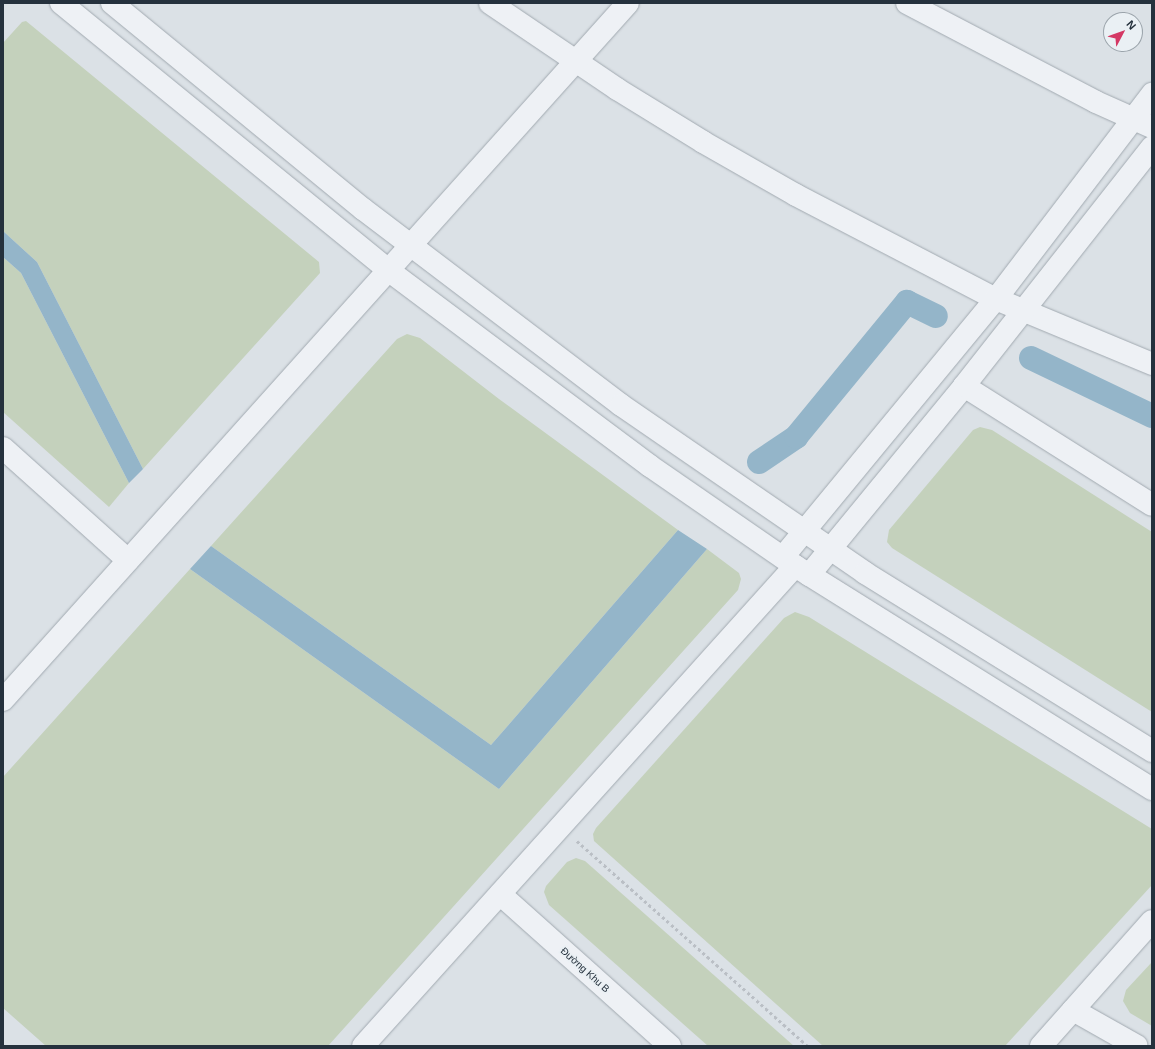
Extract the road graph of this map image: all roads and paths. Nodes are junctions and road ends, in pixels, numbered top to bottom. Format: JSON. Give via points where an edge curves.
{"nodes":[{"id":1,"x":61,"y":3,"type":"edge"},
{"id":2,"x":112,"y":3,"type":"edge"},
{"id":3,"x":490,"y":3,"type":"edge"},
{"id":4,"x":628,"y":3,"type":"edge"},
{"id":5,"x":907,"y":3,"type":"edge"},
{"id":6,"x":574,"y":62,"type":"junction"},
{"id":7,"x":1152,"y":94,"type":"edge"},
{"id":8,"x":1143,"y":123,"type":"edge"},
{"id":9,"x":1152,"y":147,"type":"edge"},
{"id":10,"x":410,"y":245,"type":"junction"},
{"id":11,"x":388,"y":270,"type":"junction"},
{"id":12,"x":996,"y":299,"type":"junction"},
{"id":13,"x":1024,"y":311,"type":"junction"},
{"id":14,"x":1152,"y":364,"type":"edge"},
{"id":15,"x":964,"y":386,"type":"junction"},
{"id":16,"x":3,"y":448,"type":"edge"},
{"id":17,"x":1152,"y":504,"type":"edge"},
{"id":18,"x":804,"y":532,"type":"junction"},
{"id":19,"x":829,"y":550,"type":"junction"},
{"id":20,"x":128,"y":560,"type":"junction"},
{"id":21,"x":795,"y":566,"type":"junction"},
{"id":22,"x":3,"y":700,"type":"edge"},
{"id":23,"x":1152,"y":751,"type":"edge"},
{"id":24,"x":1152,"y":788,"type":"edge"},
{"id":25,"x":576,"y":840,"type":"dead end"},
{"id":26,"x":500,"y":894,"type":"junction"},
{"id":27,"x":1152,"y":921,"type":"edge"},
{"id":28,"x":1073,"y":1010,"type":"junction"},
{"id":29,"x":363,"y":1046,"type":"edge"},
{"id":30,"x":670,"y":1046,"type":"edge"},
{"id":31,"x":808,"y":1046,"type":"edge"},
{"id":32,"x":1041,"y":1046,"type":"edge"},
{"id":33,"x":1136,"y":1046,"type":"edge"}],
"edges":[{"from":1,"to":11,"type":"street"},
{"from":2,"to":10,"type":"street"},
{"from":3,"to":6,"type":"street"},
{"from":4,"to":6,"type":"street"},
{"from":5,"to":8,"type":"street"},
{"from":6,"to":10,"type":"street"},
{"from":6,"to":12,"type":"street","via":[[703,142],[789,191]]},
{"from":7,"to":8,"type":"street"},
{"from":8,"to":12,"type":"street"},
{"from":9,"to":13,"type":"street"},
{"from":10,"to":11,"type":"street"},
{"from":10,"to":18,"type":"street","via":[[621,405]]},
{"from":11,"to":20,"type":"street"},
{"from":11,"to":21,"type":"street","via":[[581,416]]},
{"from":12,"to":13,"type":"street"},
{"from":12,"to":18,"type":"street"},
{"from":13,"to":14,"type":"street"},
{"from":13,"to":15,"type":"street"},
{"from":15,"to":17,"type":"street"},
{"from":15,"to":19,"type":"street"},
{"from":16,"to":20,"type":"street"},
{"from":18,"to":19,"type":"street"},
{"from":18,"to":21,"type":"street"},
{"from":19,"to":21,"type":"street"},
{"from":19,"to":23,"type":"street"},
{"from":20,"to":22,"type":"street"},
{"from":21,"to":24,"type":"street"},
{"from":21,"to":26,"type":"street"},
{"from":25,"to":31,"type":"path"},
{"from":26,"to":29,"type":"street"},
{"from":26,"to":30,"type":"street","name":"Đường Khu B"},
{"from":27,"to":28,"type":"street"},
{"from":28,"to":32,"type":"street"},
{"from":28,"to":33,"type":"street"}]}
